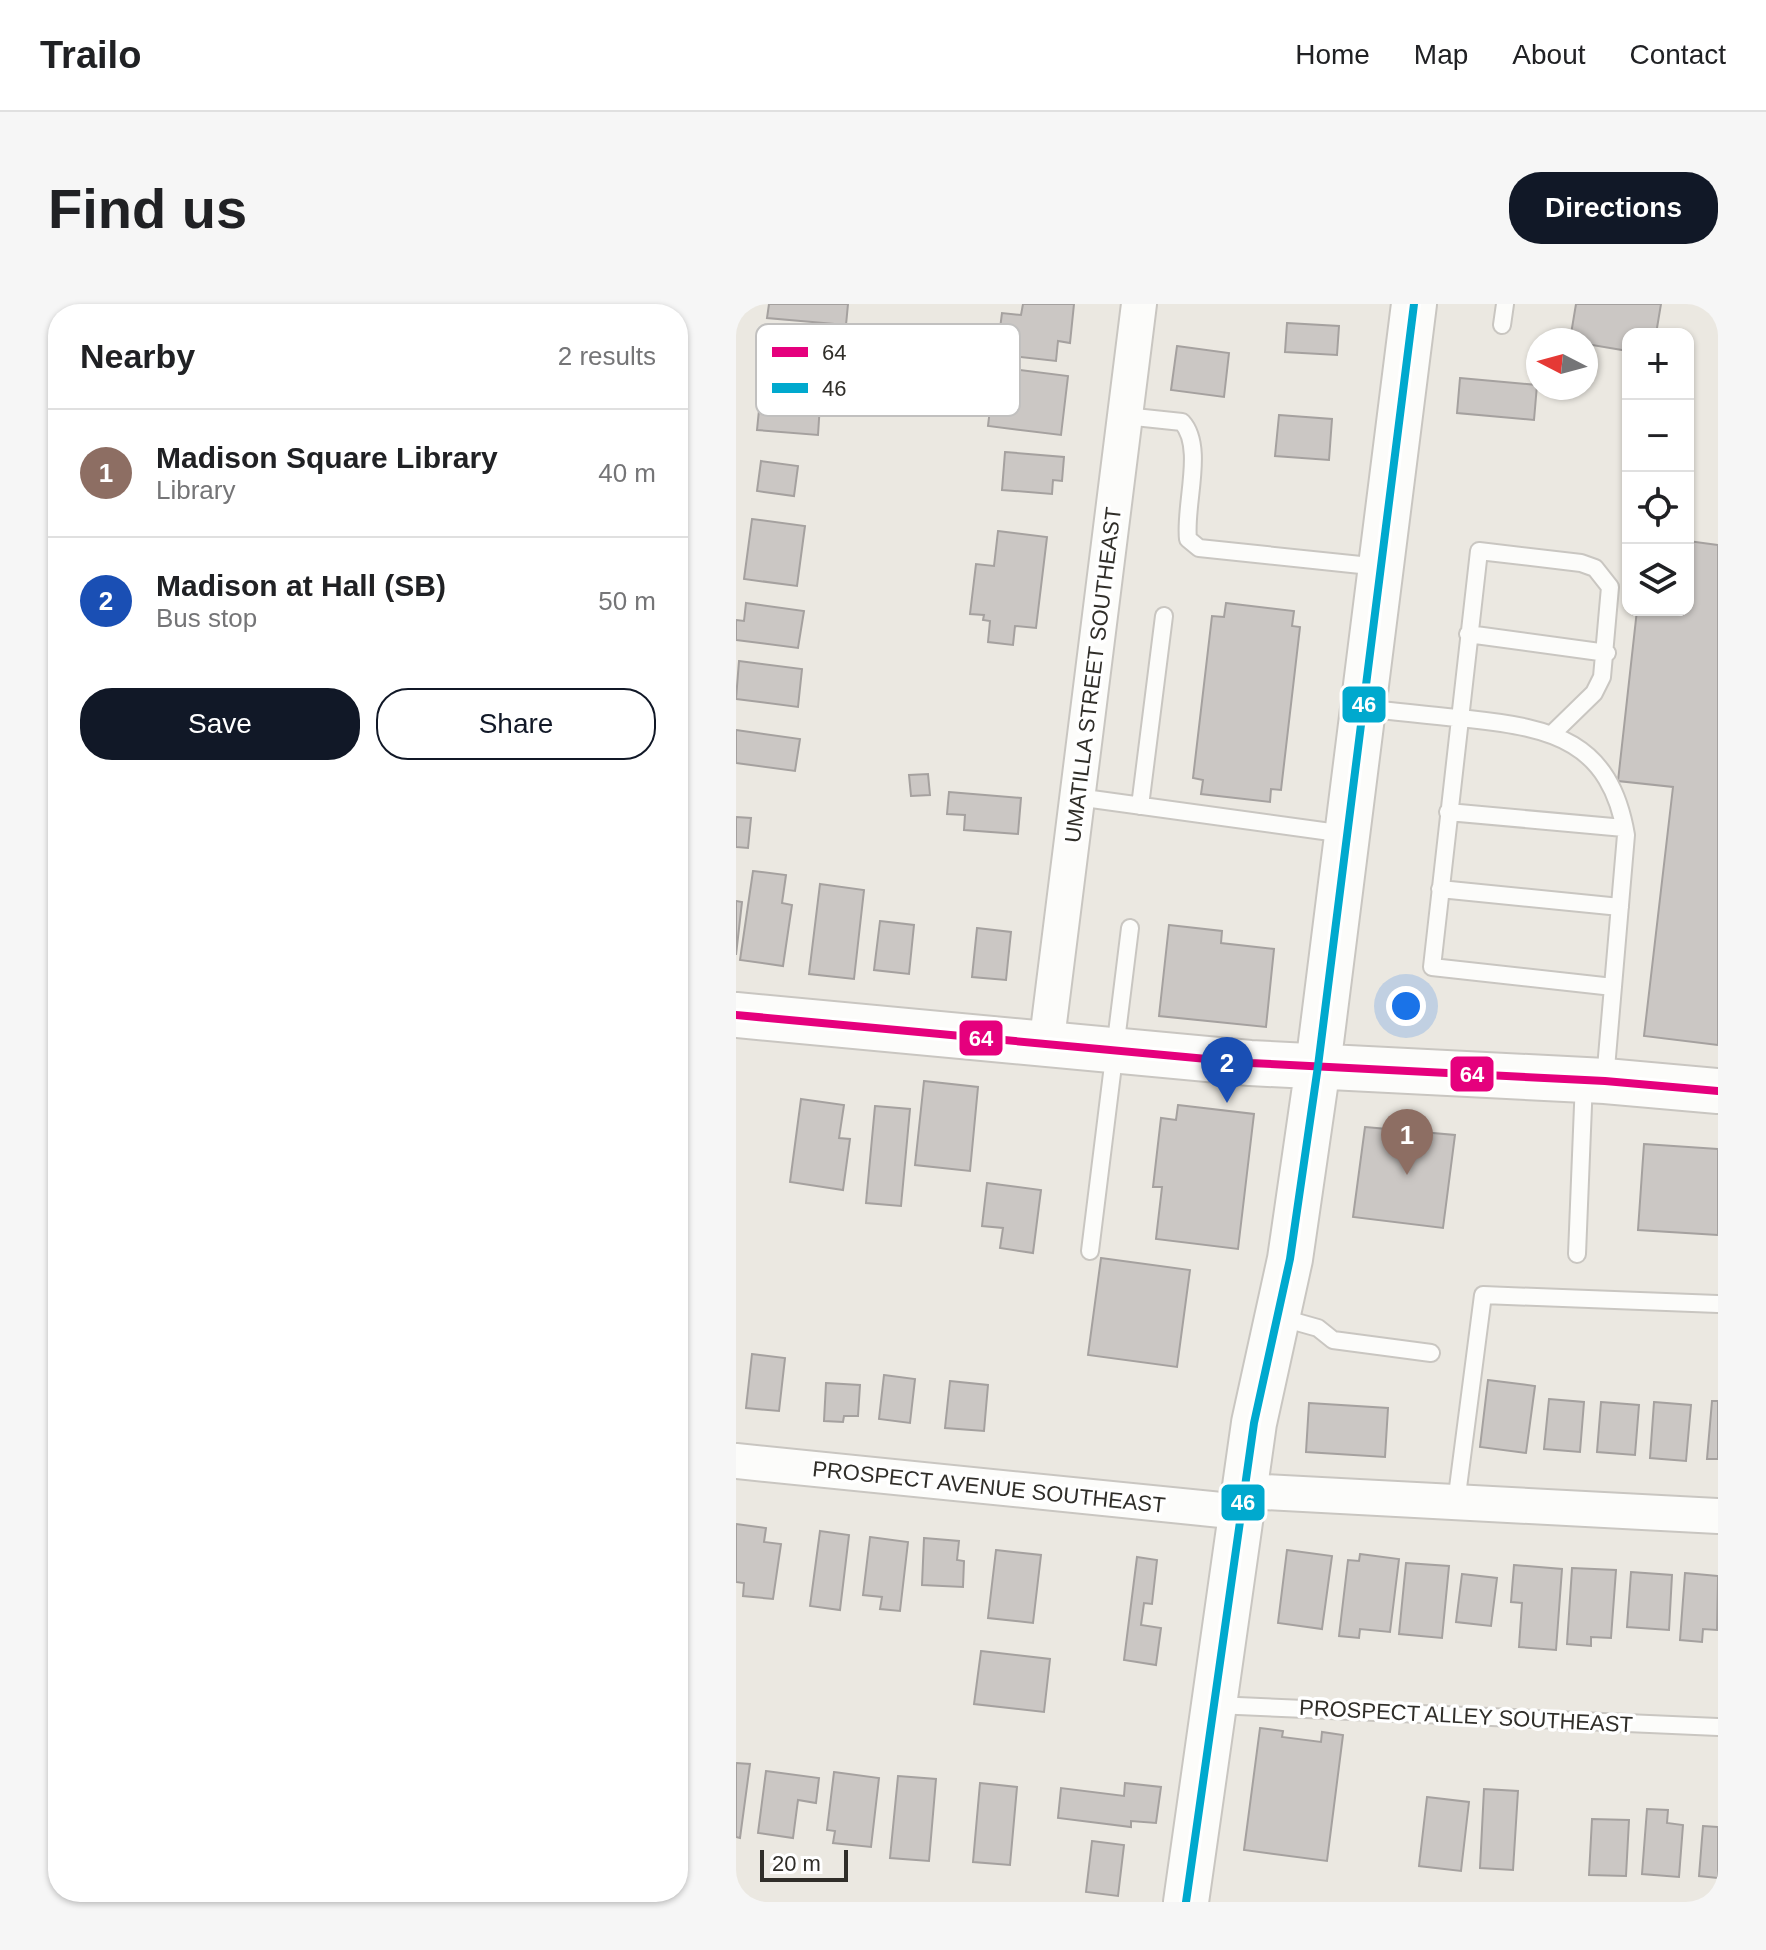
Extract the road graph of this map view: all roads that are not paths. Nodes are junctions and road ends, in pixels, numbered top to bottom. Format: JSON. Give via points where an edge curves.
{"nodes":[{"id":1,"x":1139,"y":304,"type":"edge"},
{"id":2,"x":1414,"y":304,"type":"edge"},
{"id":3,"x":1505,"y":304,"type":"edge"},
{"id":4,"x":1502,"y":325,"type":"dead end"},
{"id":5,"x":1125,"y":416,"type":"junction"},
{"id":6,"x":1381,"y":567,"type":"junction"},
{"id":7,"x":1164,"y":616,"type":"dead end"},
{"id":8,"x":1468,"y":634,"type":"junction"},
{"id":9,"x":1607,"y":653,"type":"junction"},
{"id":10,"x":1364,"y":708,"type":"junction"},
{"id":11,"x":1458,"y":718,"type":"junction"},
{"id":12,"x":1553,"y":733,"type":"junction"},
{"id":13,"x":1077,"y":797,"type":"junction"},
{"id":14,"x":1140,"y":806,"type":"junction"},
{"id":15,"x":1448,"y":812,"type":"junction"},
{"id":16,"x":1624,"y":828,"type":"junction"},
{"id":17,"x":1349,"y":834,"type":"junction"},
{"id":18,"x":1440,"y":889,"type":"junction"},
{"id":19,"x":1620,"y":907,"type":"junction"},
{"id":20,"x":1130,"y":928,"type":"dead end"},
{"id":21,"x":1613,"y":987,"type":"junction"},
{"id":22,"x":736,"y":1015,"type":"edge"},
{"id":23,"x":1046,"y":1047,"type":"junction"},
{"id":24,"x":1116,"y":1051,"type":"junction"},
{"id":25,"x":1318,"y":1066,"type":"junction"},
{"id":26,"x":1595,"y":1081,"type":"junction"},
{"id":27,"x":1718,"y":1091,"type":"edge"},
{"id":28,"x":1090,"y":1251,"type":"dead end"},
{"id":29,"x":1577,"y":1254,"type":"dead end"},
{"id":30,"x":1718,"y":1304,"type":"edge"},
{"id":31,"x":1277,"y":1317,"type":"junction"},
{"id":32,"x":1431,"y":1353,"type":"dead end"},
{"id":33,"x":736,"y":1461,"type":"edge"},
{"id":34,"x":1243,"y":1502,"type":"junction"},
{"id":35,"x":1456,"y":1503,"type":"junction"},
{"id":36,"x":1718,"y":1516,"type":"edge"},
{"id":37,"x":1213,"y":1705,"type":"junction"},
{"id":38,"x":1718,"y":1727,"type":"edge"},
{"id":39,"x":1186,"y":1902,"type":"edge"}],
"edges":[{"from":1,"to":5,"type":"street","name":"UMATILLA STREET SOUTHEAST"},
{"from":2,"to":6,"type":"main road"},
{"from":3,"to":4,"type":"lane"},
{"from":5,"to":6,"type":"lane","via":[[1182,422],[1190,431],[1186,523],[1188,539],[1199,548]]},
{"from":5,"to":13,"type":"street","name":"UMATILLA STREET SOUTHEAST"},
{"from":6,"to":10,"type":"main road"},
{"from":7,"to":14,"type":"lane"},
{"from":8,"to":9,"type":"lane"},
{"from":8,"to":9,"type":"lane","via":[[1479,551],[1581,563],[1595,568],[1610,587]]},
{"from":8,"to":11,"type":"lane"},
{"from":9,"to":12,"type":"lane","via":[[1594,693]]},
{"from":10,"to":11,"type":"lane"},
{"from":10,"to":17,"type":"main road"},
{"from":11,"to":12,"type":"lane"},
{"from":11,"to":15,"type":"lane"},
{"from":12,"to":16,"type":"lane","via":[[1599,768],[1618,796]]},
{"from":13,"to":14,"type":"lane"},
{"from":13,"to":23,"type":"street","name":"UMATILLA STREET SOUTHEAST"},
{"from":14,"to":17,"type":"lane"},
{"from":15,"to":16,"type":"lane"},
{"from":15,"to":18,"type":"lane"},
{"from":16,"to":19,"type":"lane"},
{"from":17,"to":25,"type":"main road"},
{"from":18,"to":19,"type":"lane"},
{"from":18,"to":21,"type":"lane","via":[[1432,967]]},
{"from":19,"to":21,"type":"lane"},
{"from":20,"to":24,"type":"lane"},
{"from":21,"to":26,"type":"lane"},
{"from":22,"to":23,"type":"main road"},
{"from":23,"to":24,"type":"main road"},
{"from":24,"to":25,"type":"main road"},
{"from":24,"to":28,"type":"lane"},
{"from":25,"to":26,"type":"main road"},
{"from":25,"to":31,"type":"main road"},
{"from":26,"to":27,"type":"main road"},
{"from":26,"to":29,"type":"lane"},
{"from":30,"to":35,"type":"lane","via":[[1483,1295]]},
{"from":31,"to":32,"type":"lane","via":[[1318,1328],[1333,1340]]},
{"from":31,"to":34,"type":"main road"},
{"from":33,"to":34,"type":"street","name":"PROSPECT AVENUE SOUTHEAST"},
{"from":34,"to":35,"type":"street","name":"PROSPECT AVENUE SOUTHEAST"},
{"from":34,"to":37,"type":"main road"},
{"from":35,"to":36,"type":"street","name":"PROSPECT AVENUE SOUTHEAST"},
{"from":37,"to":38,"type":"lane","name":"PROSPECT ALLEY SOUTHEAST"},
{"from":37,"to":39,"type":"main road"}]}
